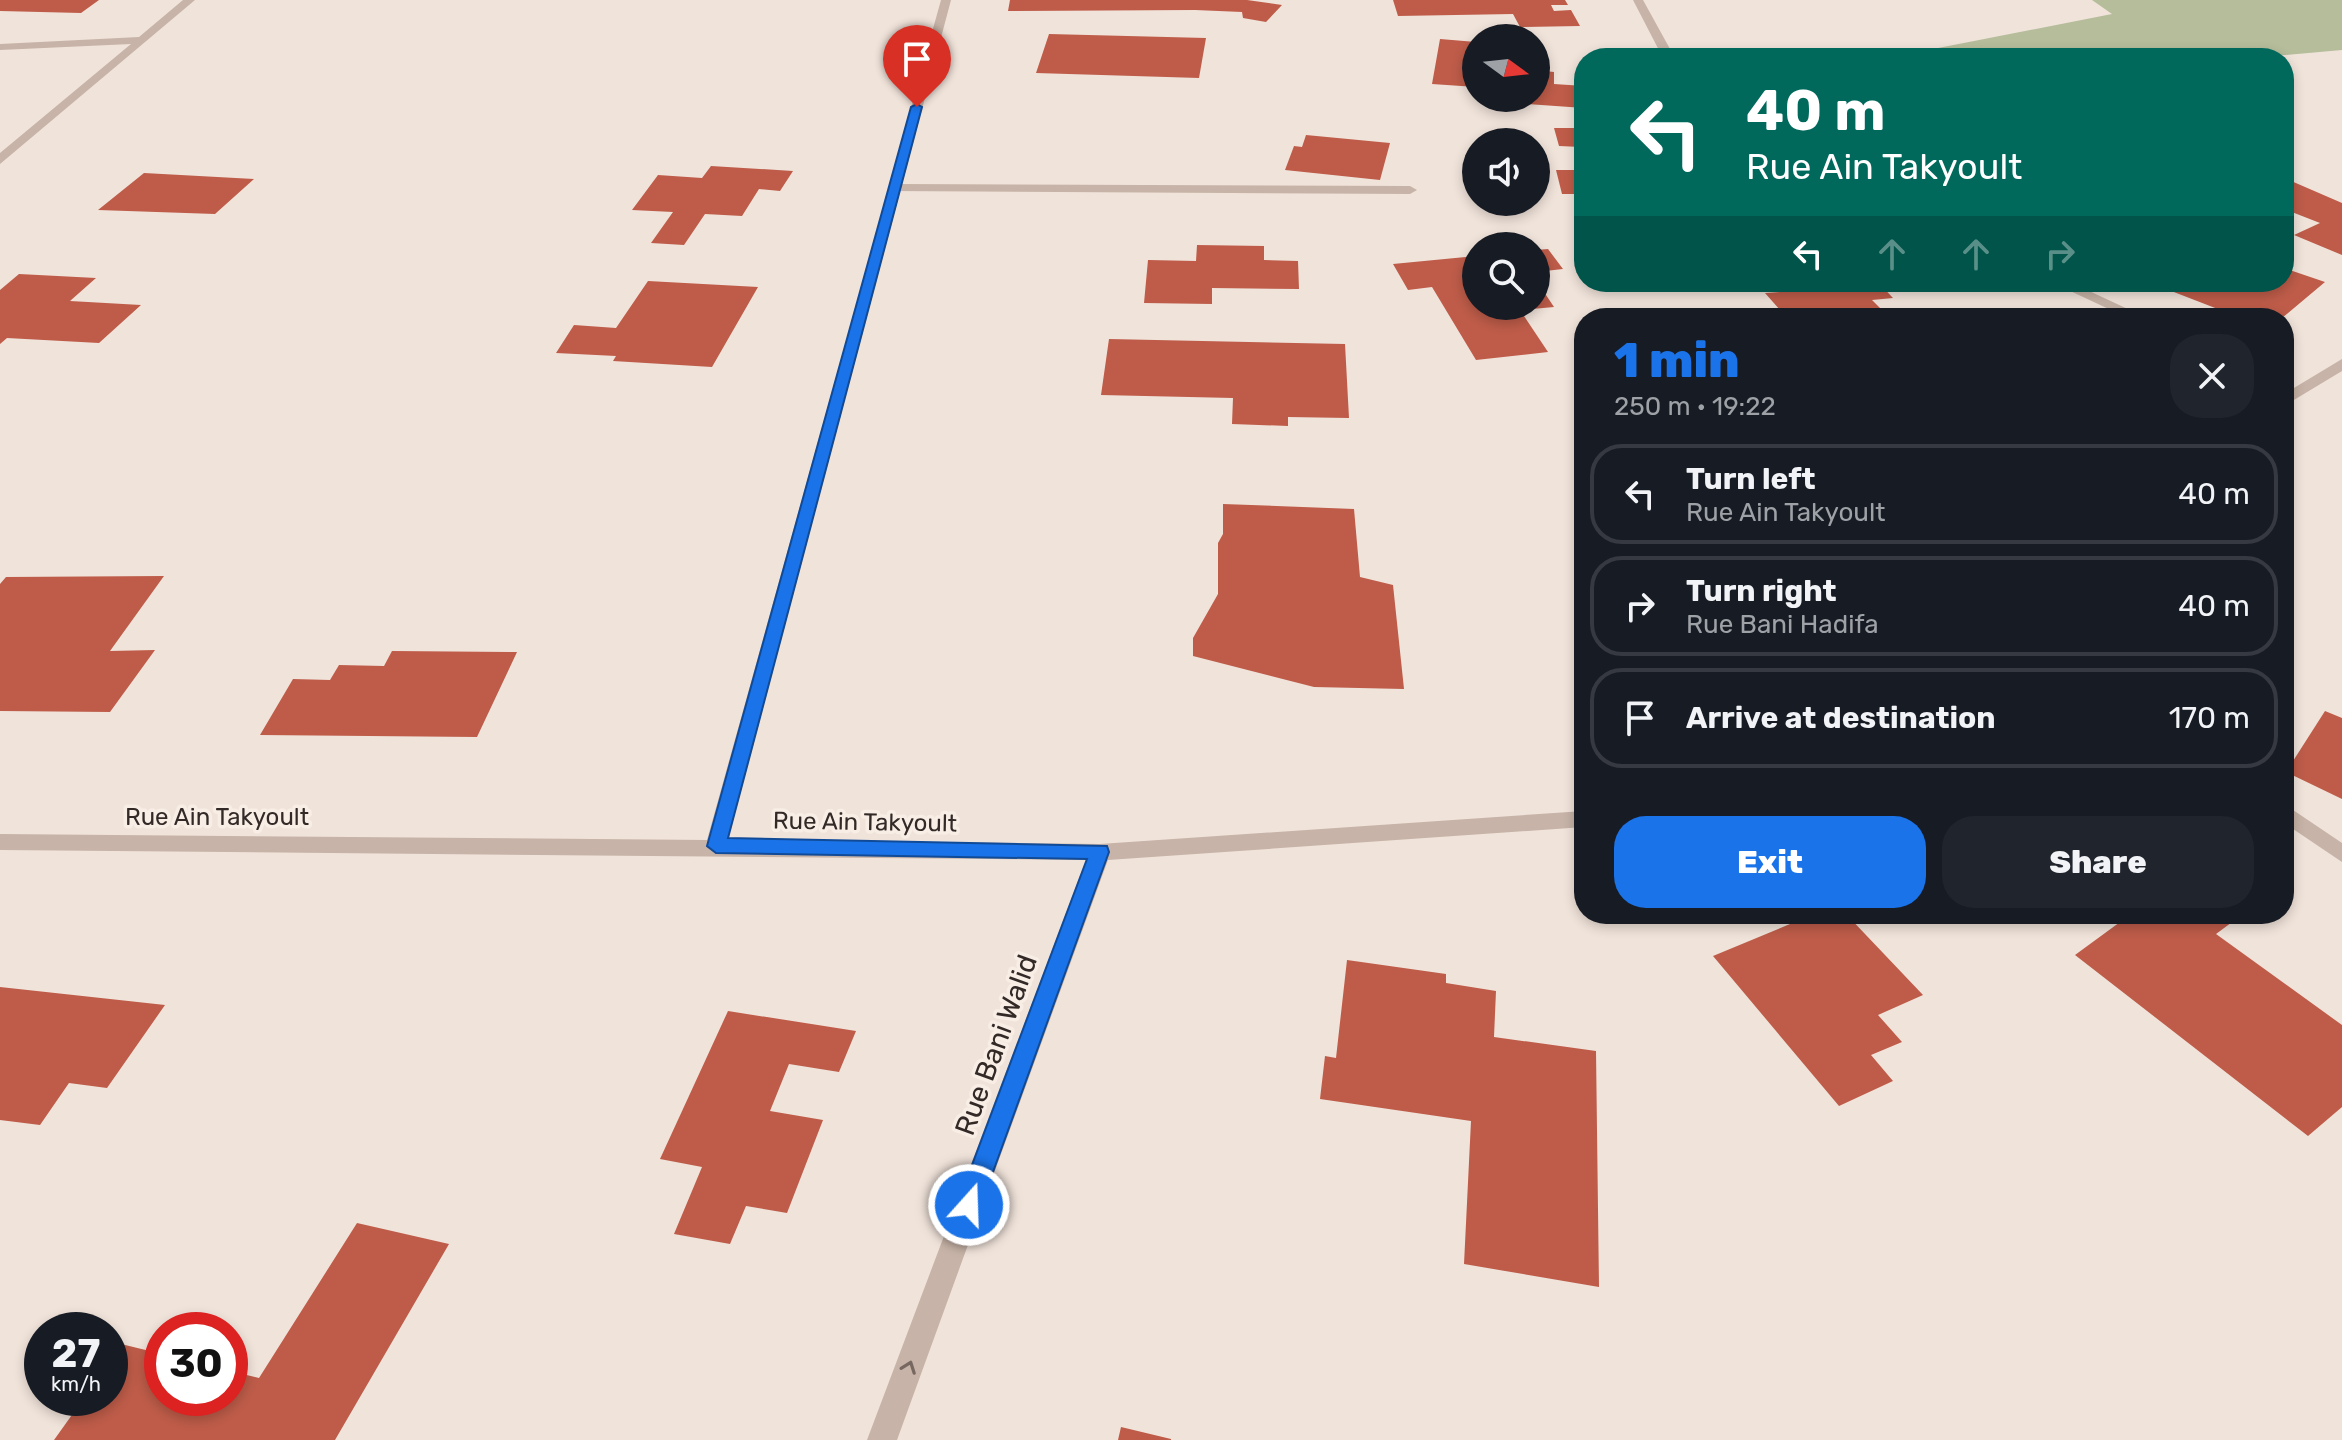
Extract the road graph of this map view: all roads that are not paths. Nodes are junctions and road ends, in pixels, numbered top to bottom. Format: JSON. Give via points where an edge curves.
{"nodes":[{"id":1,"x":190,"y":0,"type":"edge"},
{"id":2,"x":946,"y":0,"type":"edge"},
{"id":3,"x":1638,"y":0,"type":"edge"},
{"id":4,"x":143,"y":40,"type":"junction"},
{"id":5,"x":0,"y":47,"type":"edge"},
{"id":6,"x":1664,"y":48,"type":"edge"},
{"id":7,"x":0,"y":160,"type":"edge"},
{"id":8,"x":894,"y":188,"type":"junction"},
{"id":9,"x":1410,"y":190,"type":"dead end"},
{"id":10,"x":2081,"y":292,"type":"edge"},
{"id":11,"x":2117,"y":308,"type":"edge"},
{"id":12,"x":2342,"y":364,"type":"edge"},
{"id":13,"x":2294,"y":384,"type":"edge"},
{"id":14,"x":2302,"y":388,"type":"junction"},
{"id":15,"x":2294,"y":394,"type":"edge"},
{"id":16,"x":2294,"y":819,"type":"edge"},
{"id":17,"x":1574,"y":820,"type":"edge"},
{"id":18,"x":0,"y":842,"type":"edge"},
{"id":19,"x":716,"y":846,"type":"junction"},
{"id":20,"x":1100,"y":852,"type":"junction"},
{"id":21,"x":2342,"y":854,"type":"edge"},
{"id":22,"x":882,"y":1440,"type":"edge"}],
"edges":[{"from":1,"to":4,"type":"street"},
{"from":2,"to":8,"type":"street"},
{"from":3,"to":6,"type":"street"},
{"from":4,"to":5,"type":"street"},
{"from":4,"to":7,"type":"street"},
{"from":8,"to":9,"type":"street"},
{"from":8,"to":19,"type":"street"},
{"from":10,"to":11,"type":"street"},
{"from":12,"to":14,"type":"street"},
{"from":13,"to":14,"type":"street"},
{"from":14,"to":15,"type":"street"},
{"from":16,"to":21,"type":"street"},
{"from":17,"to":20,"type":"street","name":"Rue Ain Takyoult"},
{"from":18,"to":19,"type":"street","name":"Rue Ain Takyoult"},
{"from":19,"to":20,"type":"street","name":"Rue Ain Takyoult"},
{"from":22,"to":20,"type":"street","name":"Rue Bani Walid","one_way":true}]}
